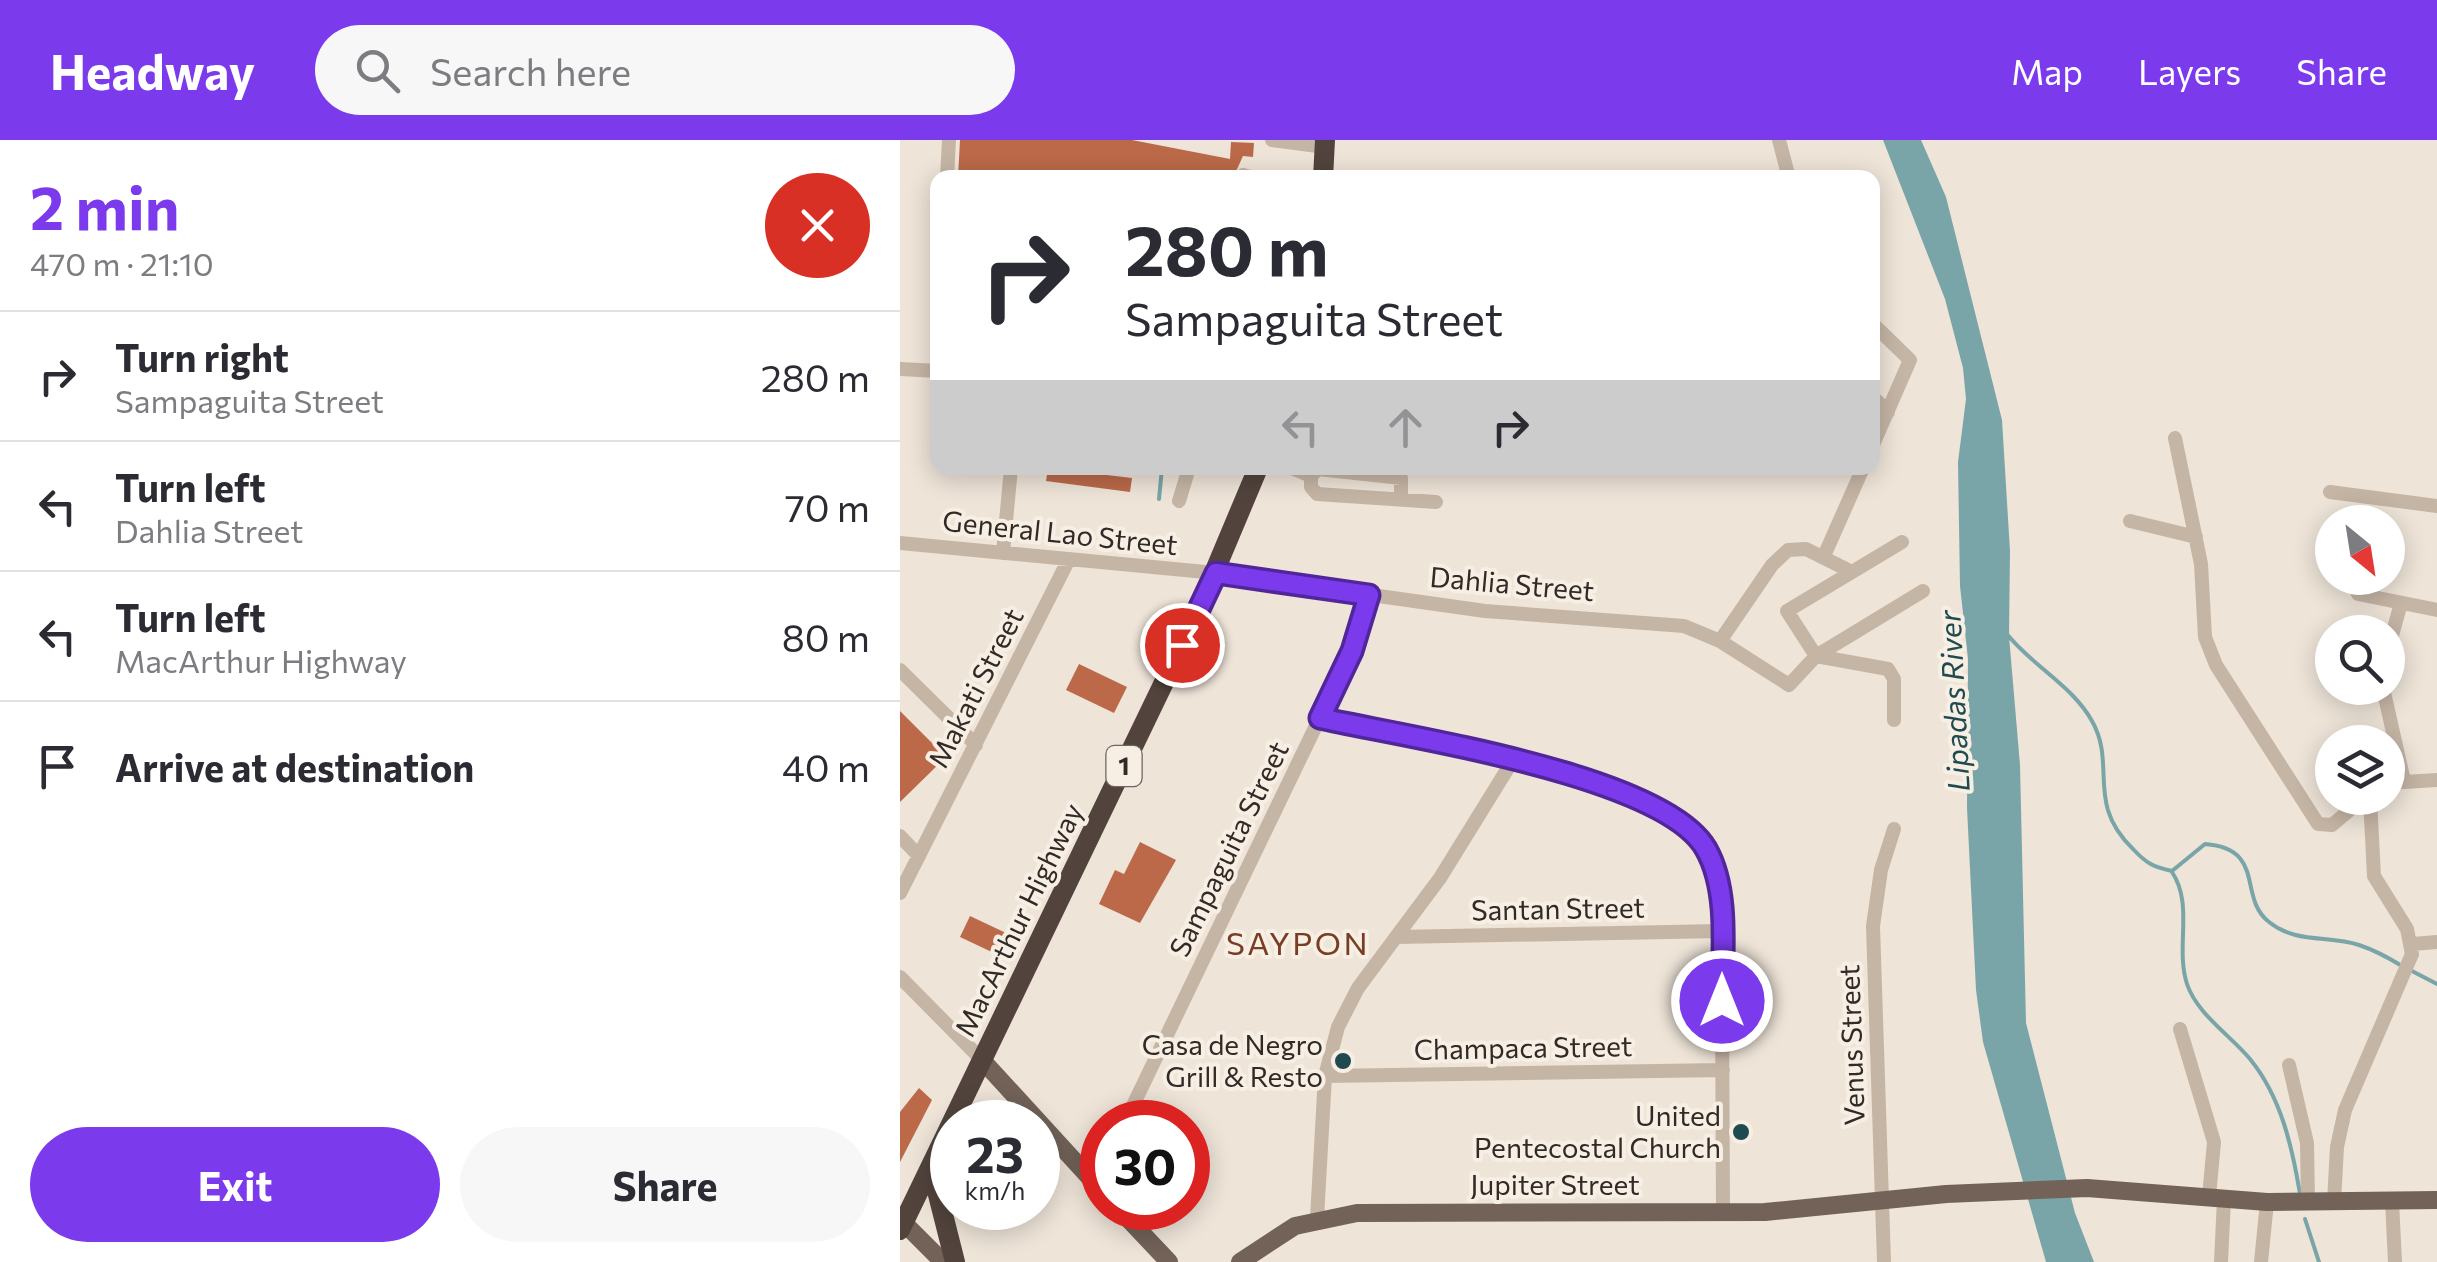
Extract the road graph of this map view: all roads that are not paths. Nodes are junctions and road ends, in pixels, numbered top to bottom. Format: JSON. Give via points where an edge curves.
{"nodes":[{"id":1,"x":949,"y":140,"type":"edge"},
{"id":2,"x":1272,"y":140,"type":"edge"},
{"id":3,"x":1778,"y":140,"type":"edge"},
{"id":4,"x":1325,"y":144,"type":"edge"},
{"id":5,"x":947,"y":170,"type":"edge"},
{"id":6,"x":1323,"y":170,"type":"edge"},
{"id":7,"x":1786,"y":170,"type":"edge"},
{"id":8,"x":1880,"y":331,"type":"edge"},
{"id":9,"x":900,"y":369,"type":"edge"},
{"id":10,"x":930,"y":371,"type":"edge"},
{"id":11,"x":1880,"y":404,"type":"edge"},
{"id":12,"x":1888,"y":412,"type":"junction"},
{"id":13,"x":1880,"y":430,"type":"edge"},
{"id":14,"x":2175,"y":438,"type":"dead end"},
{"id":15,"x":1011,"y":475,"type":"edge"},
{"id":16,"x":1187,"y":475,"type":"edge"},
{"id":17,"x":1255,"y":475,"type":"edge"},
{"id":18,"x":1373,"y":475,"type":"edge"},
{"id":19,"x":1860,"y":475,"type":"edge"},
{"id":20,"x":1311,"y":476,"type":"edge"},
{"id":21,"x":2330,"y":492,"type":"dead end"},
{"id":22,"x":1401,"y":500,"type":"junction"},
{"id":23,"x":1179,"y":501,"type":"dead end"},
{"id":24,"x":1436,"y":502,"type":"dead end"},
{"id":25,"x":2437,"y":506,"type":"edge"},
{"id":26,"x":2130,"y":521,"type":"dead end"},
{"id":27,"x":2196,"y":537,"type":"junction"},
{"id":28,"x":900,"y":542,"type":"edge"},
{"id":29,"x":1902,"y":542,"type":"dead end"},
{"id":30,"x":1003,"y":552,"type":"junction"},
{"id":31,"x":1824,"y":556,"type":"junction"},
{"id":32,"x":1069,"y":559,"type":"junction"},
{"id":33,"x":1852,"y":572,"type":"junction"},
{"id":34,"x":1216,"y":573,"type":"junction"},
{"id":35,"x":1923,"y":591,"type":"dead end"},
{"id":36,"x":1369,"y":595,"type":"junction"},
{"id":37,"x":2363,"y":595,"type":"edge"},
{"id":38,"x":2401,"y":603,"type":"junction"},
{"id":39,"x":2437,"y":610,"type":"edge"},
{"id":40,"x":2398,"y":615,"type":"edge"},
{"id":41,"x":1720,"y":641,"type":"junction"},
{"id":42,"x":1816,"y":656,"type":"junction"},
{"id":43,"x":900,"y":670,"type":"edge"},
{"id":44,"x":1320,"y":718,"type":"junction"},
{"id":45,"x":1894,"y":720,"type":"dead end"},
{"id":46,"x":976,"y":745,"type":"junction"},
{"id":47,"x":1513,"y":760,"type":"junction"},
{"id":48,"x":2437,"y":780,"type":"edge"},
{"id":49,"x":2405,"y":781,"type":"edge"},
{"id":50,"x":2346,"y":815,"type":"edge"},
{"id":51,"x":2369,"y":815,"type":"edge"},
{"id":52,"x":1894,"y":829,"type":"dead end"},
{"id":53,"x":900,"y":836,"type":"edge"},
{"id":54,"x":919,"y":856,"type":"junction"},
{"id":55,"x":900,"y":894,"type":"edge"},
{"id":56,"x":1722,"y":931,"type":"junction"},
{"id":57,"x":1396,"y":936,"type":"junction"},
{"id":58,"x":2437,"y":942,"type":"edge"},
{"id":59,"x":2412,"y":944,"type":"junction"},
{"id":60,"x":900,"y":977,"type":"edge"},
{"id":61,"x":2180,"y":1029,"type":"dead end"},
{"id":62,"x":982,"y":1060,"type":"junction"},
{"id":63,"x":2289,"y":1064,"type":"dead end"},
{"id":64,"x":1722,"y":1070,"type":"junction"},
{"id":65,"x":1324,"y":1076,"type":"junction"},
{"id":66,"x":963,"y":1100,"type":"edge"},
{"id":67,"x":1135,"y":1100,"type":"edge"},
{"id":68,"x":1080,"y":1160,"type":"edge"},
{"id":69,"x":930,"y":1169,"type":"edge"},
{"id":70,"x":2216,"y":1198,"type":"junction"},
{"id":71,"x":2392,"y":1200,"type":"junction"},
{"id":72,"x":2437,"y":1200,"type":"edge"},
{"id":73,"x":1882,"y":1201,"type":"junction"},
{"id":74,"x":2308,"y":1201,"type":"junction"},
{"id":75,"x":2267,"y":1202,"type":"junction"},
{"id":76,"x":2334,"y":1202,"type":"junction"},
{"id":77,"x":1723,"y":1212,"type":"junction"},
{"id":78,"x":1317,"y":1218,"type":"junction"},
{"id":79,"x":901,"y":1224,"type":"edge"},
{"id":80,"x":947,"y":1230,"type":"edge"},
{"id":81,"x":1139,"y":1230,"type":"edge"},
{"id":82,"x":943,"y":1262,"type":"edge"},
{"id":83,"x":955,"y":1262,"type":"edge"},
{"id":84,"x":1169,"y":1262,"type":"edge"},
{"id":85,"x":1240,"y":1262,"type":"edge"},
{"id":86,"x":1884,"y":1262,"type":"edge"},
{"id":87,"x":2222,"y":1262,"type":"edge"},
{"id":88,"x":2260,"y":1262,"type":"edge"},
{"id":89,"x":2395,"y":1262,"type":"edge"}],
"edges":[{"from":1,"to":5,"type":"street"},
{"from":2,"to":4,"type":"street"},
{"from":3,"to":7,"type":"street"},
{"from":4,"to":6,"type":"highway"},
{"from":8,"to":12,"type":"street","via":[[1910,360]]},
{"from":9,"to":10,"type":"street"},
{"from":11,"to":12,"type":"street"},
{"from":12,"to":13,"type":"street"},
{"from":14,"to":27,"type":"street"},
{"from":15,"to":30,"type":"street"},
{"from":16,"to":23,"type":"street"},
{"from":17,"to":34,"type":"highway","name":"MacArthur Highway","number":"1"},
{"from":18,"to":22,"type":"street","via":[[1400,478]]},
{"from":19,"to":31,"type":"street"},
{"from":20,"to":22,"type":"street","via":[[1317,494]]},
{"from":21,"to":25,"type":"street"},
{"from":22,"to":24,"type":"street"},
{"from":26,"to":27,"type":"street"},
{"from":27,"to":50,"type":"street","via":[[2205,637],[2225,680],[2318,824],[2332,826]]},
{"from":28,"to":30,"type":"street","name":"General Lao Street"},
{"from":29,"to":33,"type":"street"},
{"from":30,"to":32,"type":"street","name":"General Lao Street"},
{"from":31,"to":33,"type":"street"},
{"from":31,"to":41,"type":"street","via":[[1797,548],[1780,555]]},
{"from":32,"to":34,"type":"street","name":"General Lao Street"},
{"from":32,"to":46,"type":"street","name":"Makati Street"},
{"from":33,"to":42,"type":"street","via":[[1787,611]]},
{"from":34,"to":36,"type":"street","name":"Dahlia Street"},
{"from":34,"to":62,"type":"highway","name":"MacArthur Highway","number":"1"},
{"from":35,"to":42,"type":"street"},
{"from":36,"to":41,"type":"street","name":"Dahlia Street","via":[[1662,623]]},
{"from":36,"to":44,"type":"street","name":"Sampaguita Street"},
{"from":37,"to":38,"type":"street"},
{"from":38,"to":39,"type":"street"},
{"from":38,"to":40,"type":"street"},
{"from":41,"to":42,"type":"street","name":"Dahlia Street","via":[[1789,685]]},
{"from":42,"to":45,"type":"street","via":[[1888,668]]},
{"from":43,"to":46,"type":"street"},
{"from":44,"to":47,"type":"street"},
{"from":44,"to":67,"type":"street","name":"Sampaguita Street"},
{"from":46,"to":54,"type":"street","name":"Makati Street"},
{"from":47,"to":56,"type":"street","via":[[1635,796],[1684,823],[1708,852]]},
{"from":47,"to":57,"type":"street"},
{"from":48,"to":49,"type":"street"},
{"from":51,"to":59,"type":"street","via":[[2374,876]]},
{"from":52,"to":73,"type":"street","name":"Venus Street","via":[[1873,926]]},
{"from":53,"to":54,"type":"street"},
{"from":54,"to":55,"type":"street","name":"Makati Street"},
{"from":56,"to":57,"type":"street","name":"Santan Street"},
{"from":56,"to":64,"type":"street"},
{"from":57,"to":65,"type":"street","via":[[1348,1006]]},
{"from":58,"to":59,"type":"street"},
{"from":59,"to":76,"type":"street","via":[[2345,1110]]},
{"from":60,"to":62,"type":"street"},
{"from":61,"to":70,"type":"street","via":[[2214,1142]]},
{"from":62,"to":66,"type":"highway","name":"MacArthur Highway","number":"1"},
{"from":62,"to":68,"type":"main road"},
{"from":63,"to":74,"type":"street","via":[[2307,1142]]},
{"from":64,"to":65,"type":"street","name":"Champaca Street"},
{"from":64,"to":77,"type":"street"},
{"from":65,"to":78,"type":"street"},
{"from":69,"to":79,"type":"highway","name":"MacArthur Highway","number":"1"},
{"from":70,"to":73,"type":"main road","name":"Jupiter Street","via":[[2088,1188]]},
{"from":70,"to":75,"type":"main road","name":"Jupiter Street"},
{"from":70,"to":87,"type":"street"},
{"from":71,"to":72,"type":"main road","name":"Jupiter Street"},
{"from":71,"to":76,"type":"main road","name":"Jupiter Street"},
{"from":71,"to":89,"type":"street"},
{"from":73,"to":77,"type":"main road","name":"Jupiter Street"},
{"from":73,"to":86,"type":"street","name":"Venus Street"},
{"from":74,"to":75,"type":"main road","name":"Jupiter Street"},
{"from":74,"to":76,"type":"main road","name":"Jupiter Street"},
{"from":75,"to":88,"type":"street"},
{"from":77,"to":78,"type":"main road","name":"Jupiter Street"},
{"from":78,"to":85,"type":"main road","name":"Jupiter Street","via":[[1274,1236]]},
{"from":79,"to":82,"type":"main road"},
{"from":80,"to":83,"type":"highway"},
{"from":81,"to":84,"type":"main road"}]}
